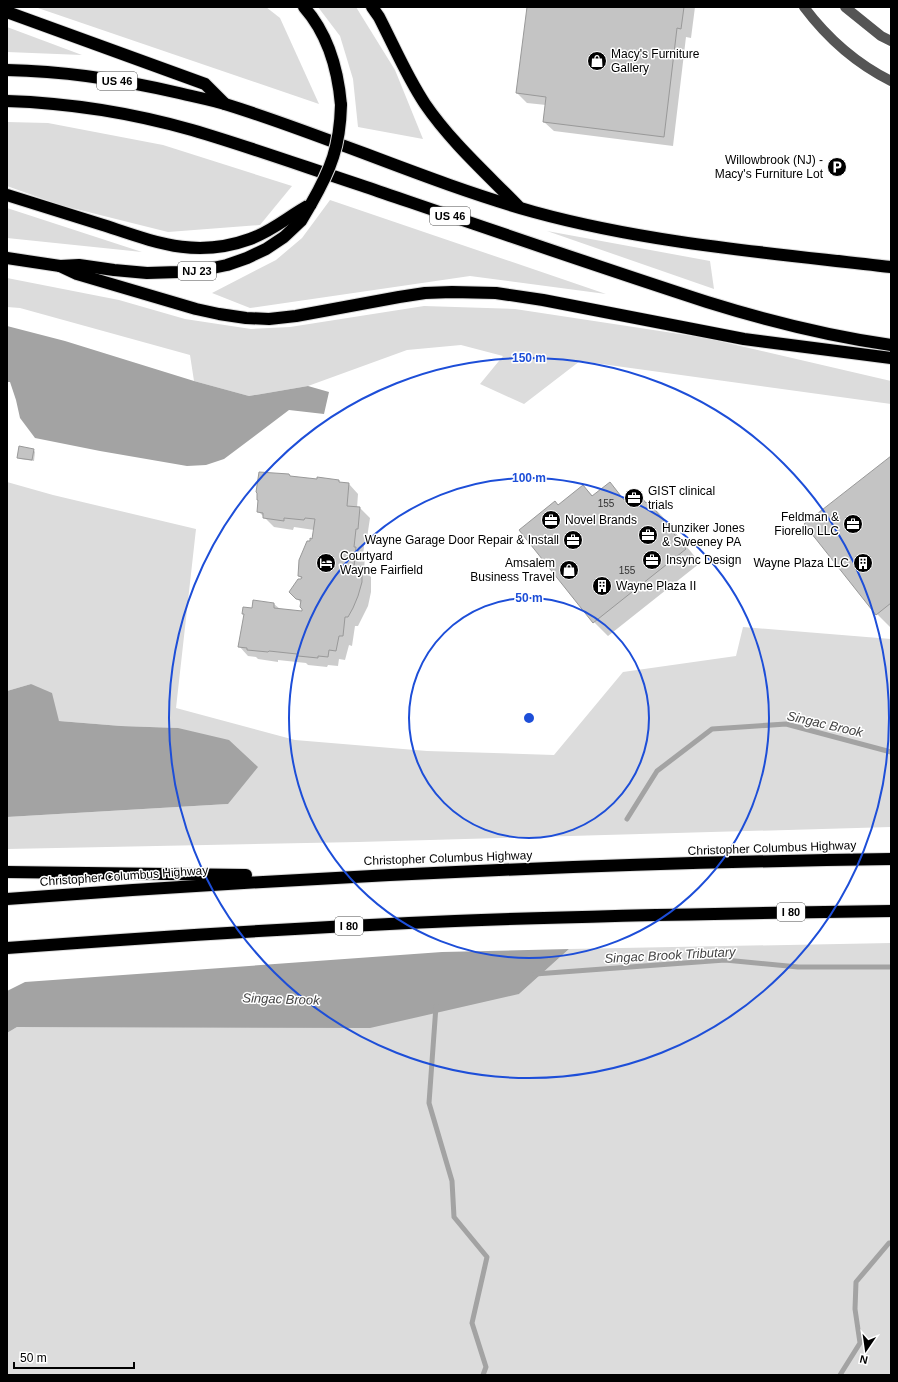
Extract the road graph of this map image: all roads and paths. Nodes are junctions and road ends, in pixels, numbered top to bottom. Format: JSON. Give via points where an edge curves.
{"nodes":[{"id":1,"x":304,"y":7,"type":"edge"},
{"id":2,"x":372,"y":7,"type":"edge"},
{"id":3,"x":804,"y":7,"type":"edge"},
{"id":4,"x":845,"y":7,"type":"edge"},
{"id":5,"x":7,"y":12,"type":"edge"},
{"id":6,"x":891,"y":41,"type":"edge"},
{"id":7,"x":7,"y":70,"type":"edge"},
{"id":8,"x":891,"y":81,"type":"edge"},
{"id":9,"x":7,"y":101,"type":"edge"},
{"id":10,"x":225,"y":104,"type":"junction"},
{"id":11,"x":7,"y":195,"type":"edge"},
{"id":12,"x":310,"y":204,"type":"junction"},
{"id":13,"x":518,"y":207,"type":"junction"},
{"id":14,"x":7,"y":258,"type":"edge"},
{"id":15,"x":60,"y":266,"type":"junction"},
{"id":16,"x":891,"y":267,"type":"edge"},
{"id":17,"x":891,"y":345,"type":"edge"},
{"id":18,"x":891,"y":358,"type":"edge"},
{"id":19,"x":891,"y":859,"type":"edge"},
{"id":20,"x":7,"y":872,"type":"edge"},
{"id":21,"x":346,"y":876,"type":"junction"},
{"id":22,"x":7,"y":899,"type":"edge"},
{"id":23,"x":891,"y":911,"type":"edge"},
{"id":24,"x":7,"y":948,"type":"edge"}],
"edges":[{"from":1,"to":12,"type":"highway","number":"NJ 23","bridge":true,"via":[[323,36],[332,57],[339,81],[341,105],[339,139],[334,156]]},
{"from":2,"to":13,"type":"highway","via":[[432,114]]},
{"from":3,"to":8,"type":"street","via":[[837,45]]},
{"from":4,"to":6,"type":"street"},
{"from":5,"to":10,"type":"highway","via":[[205,84]]},
{"from":7,"to":10,"type":"highway","number":"US 46","via":[[111,80]]},
{"from":9,"to":17,"type":"highway","number":"US 46","via":[[108,112],[191,130],[751,316],[815,332]]},
{"from":10,"to":13,"type":"highway","number":"US 46"},
{"from":11,"to":12,"type":"highway","via":[[156,243],[188,248],[220,247],[251,239],[279,225]]},
{"from":12,"to":15,"type":"highway","number":"NJ 23","via":[[301,221],[284,237],[266,249],[227,265],[179,272]]},
{"from":13,"to":16,"type":"highway","number":"US 46","via":[[621,233]]},
{"from":14,"to":15,"type":"highway","number":"NJ 23"},
{"from":15,"to":18,"type":"highway","via":[[76,274],[196,309],[246,318],[296,316],[425,293],[496,293],[744,339]]},
{"from":19,"to":21,"type":"highway","name":"Christopher Columbus Highway"},
{"from":20,"to":21,"type":"highway"},
{"from":21,"to":22,"type":"highway","name":"Christopher Columbus Highway"},
{"from":23,"to":24,"type":"highway","number":"I 80","via":[[453,921]]}]}
